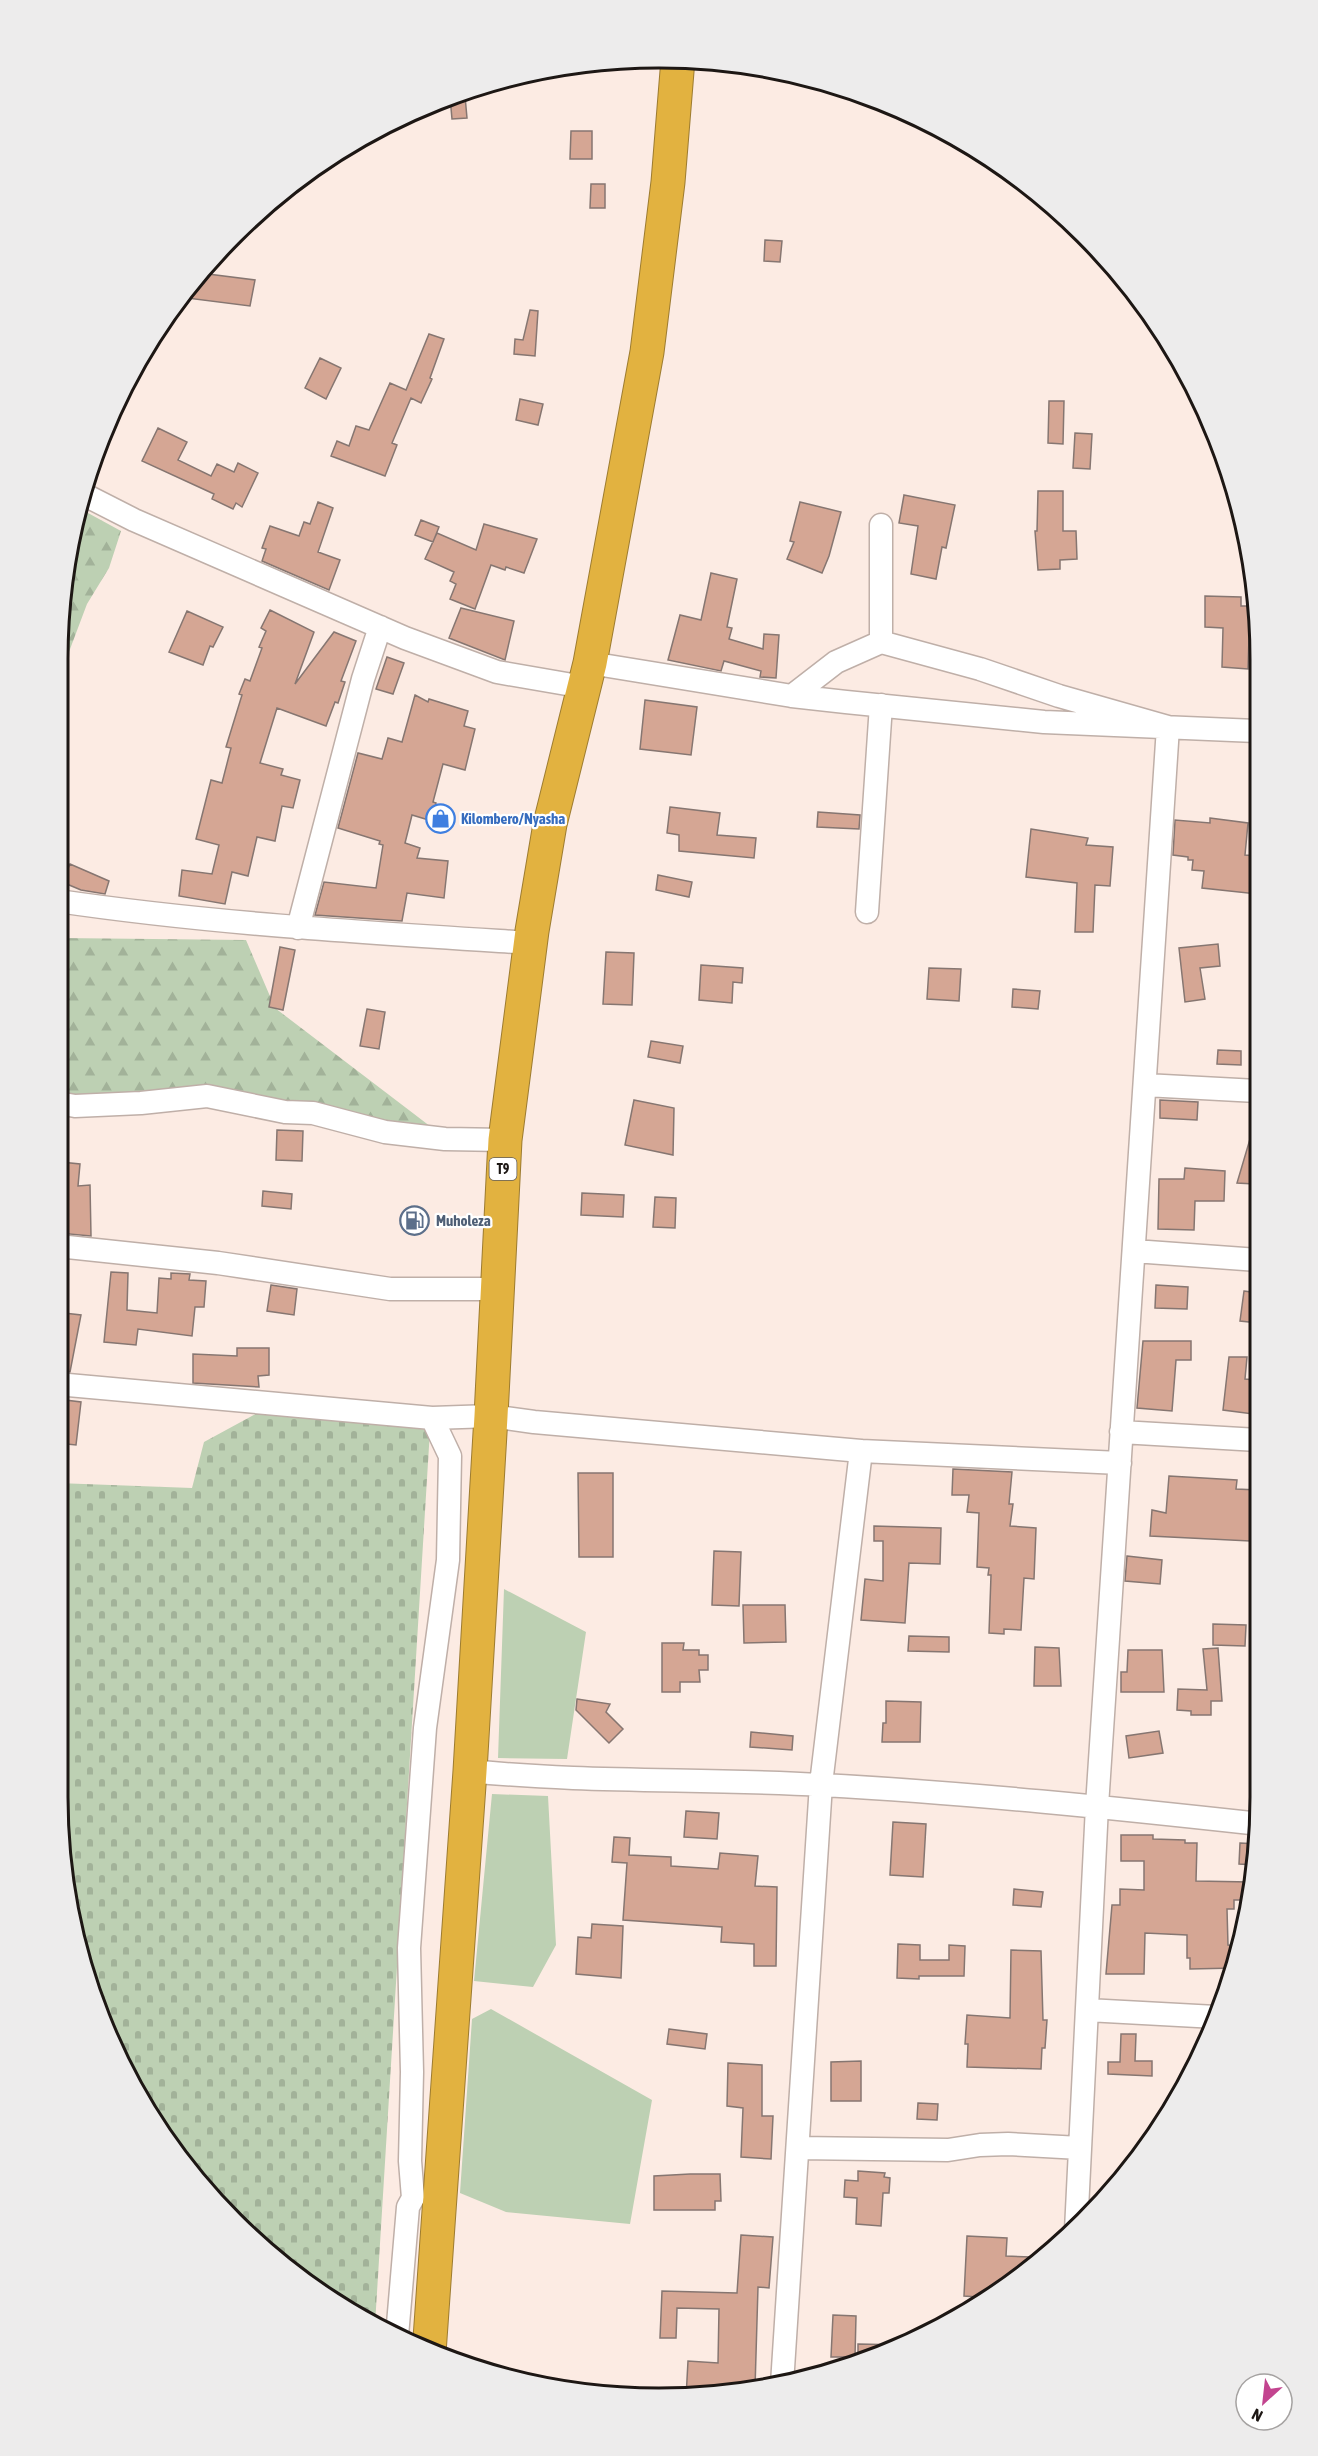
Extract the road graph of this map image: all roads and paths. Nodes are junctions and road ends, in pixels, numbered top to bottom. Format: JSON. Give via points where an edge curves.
{"nodes":[{"id":1,"x":677,"y":68,"type":"edge"},
{"id":2,"x":90,"y":498,"type":"edge"},
{"id":3,"x":881,"y":525,"type":"dead end"},
{"id":4,"x":380,"y":627,"type":"junction"},
{"id":5,"x":881,"y":642,"type":"junction"},
{"id":6,"x":587,"y":675,"type":"junction"},
{"id":7,"x":792,"y":696,"type":"junction"},
{"id":8,"x":881,"y":705,"type":"junction"},
{"id":9,"x":1168,"y":727,"type":"junction"},
{"id":10,"x":1250,"y":731,"type":"edge"},
{"id":11,"x":68,"y":902,"type":"edge"},
{"id":12,"x":867,"y":912,"type":"dead end"},
{"id":13,"x":298,"y":928,"type":"junction"},
{"id":14,"x":531,"y":943,"type":"junction"},
{"id":15,"x":1144,"y":1085,"type":"junction"},
{"id":16,"x":1250,"y":1091,"type":"edge"},
{"id":17,"x":68,"y":1104,"type":"edge"},
{"id":18,"x":505,"y":1140,"type":"junction"},
{"id":19,"x":68,"y":1247,"type":"edge"},
{"id":20,"x":1134,"y":1251,"type":"junction"},
{"id":21,"x":1250,"y":1259,"type":"edge"},
{"id":22,"x":497,"y":1289,"type":"junction"},
{"id":23,"x":68,"y":1385,"type":"edge"},
{"id":24,"x":492,"y":1416,"type":"junction"},
{"id":25,"x":432,"y":1418,"type":"junction"},
{"id":26,"x":1122,"y":1432,"type":"junction"},
{"id":27,"x":1250,"y":1440,"type":"edge"},
{"id":28,"x":861,"y":1451,"type":"junction"},
{"id":29,"x":1120,"y":1463,"type":"junction"},
{"id":30,"x":470,"y":1771,"type":"junction"},
{"id":31,"x":821,"y":1784,"type":"junction"},
{"id":32,"x":1097,"y":1806,"type":"junction"},
{"id":33,"x":1249,"y":1823,"type":"edge"},
{"id":34,"x":1087,"y":2010,"type":"junction"},
{"id":35,"x":1208,"y":2017,"type":"edge"},
{"id":36,"x":798,"y":2148,"type":"junction"},
{"id":37,"x":1080,"y":2148,"type":"junction"},
{"id":38,"x":1077,"y":2215,"type":"edge"},
{"id":39,"x":398,"y":2328,"type":"edge"},
{"id":40,"x":430,"y":2342,"type":"edge"},
{"id":41,"x":783,"y":2375,"type":"edge"}],
"edges":[{"from":1,"to":6,"type":"highway","number":"T9","via":[[647,352]]},
{"from":2,"to":4,"type":"street"},
{"from":3,"to":5,"type":"street"},
{"from":4,"to":6,"type":"street","via":[[497,672]]},
{"from":4,"to":13,"type":"street"},
{"from":5,"to":7,"type":"street","via":[[836,662]]},
{"from":5,"to":9,"type":"street"},
{"from":6,"to":7,"type":"street"},
{"from":6,"to":14,"type":"highway","number":"T9","via":[[550,824]]},
{"from":7,"to":8,"type":"street"},
{"from":8,"to":9,"type":"street","via":[[1044,722]]},
{"from":8,"to":12,"type":"street"},
{"from":9,"to":10,"type":"street"},
{"from":9,"to":15,"type":"street"},
{"from":11,"to":13,"type":"street"},
{"from":13,"to":14,"type":"street"},
{"from":14,"to":18,"type":"highway","number":"T9"},
{"from":15,"to":16,"type":"street"},
{"from":15,"to":20,"type":"street"},
{"from":17,"to":18,"type":"street","via":[[207,1096],[285,1112],[313,1113],[386,1132],[445,1139]]},
{"from":18,"to":22,"type":"highway","number":"T9"},
{"from":19,"to":22,"type":"street","via":[[218,1263],[390,1289]]},
{"from":20,"to":21,"type":"street"},
{"from":20,"to":26,"type":"street"},
{"from":22,"to":24,"type":"highway","number":"T9"},
{"from":23,"to":25,"type":"street"},
{"from":24,"to":25,"type":"street"},
{"from":24,"to":28,"type":"street"},
{"from":24,"to":30,"type":"highway","number":"T9"},
{"from":25,"to":39,"type":"street","via":[[450,1456],[448,1560],[425,1728],[409,1948],[413,2198],[408,2207]]},
{"from":26,"to":27,"type":"street"},
{"from":26,"to":29,"type":"street"},
{"from":28,"to":29,"type":"street"},
{"from":28,"to":31,"type":"street"},
{"from":29,"to":32,"type":"street"},
{"from":30,"to":31,"type":"street","via":[[540,1778]]},
{"from":30,"to":40,"type":"highway","number":"T9"},
{"from":31,"to":32,"type":"street"},
{"from":31,"to":36,"type":"street"},
{"from":32,"to":33,"type":"street"},
{"from":32,"to":34,"type":"street"},
{"from":34,"to":35,"type":"street"},
{"from":34,"to":37,"type":"street"},
{"from":36,"to":37,"type":"street","via":[[948,2150],[1008,2144]]},
{"from":36,"to":41,"type":"street"},
{"from":37,"to":38,"type":"street"}]}
